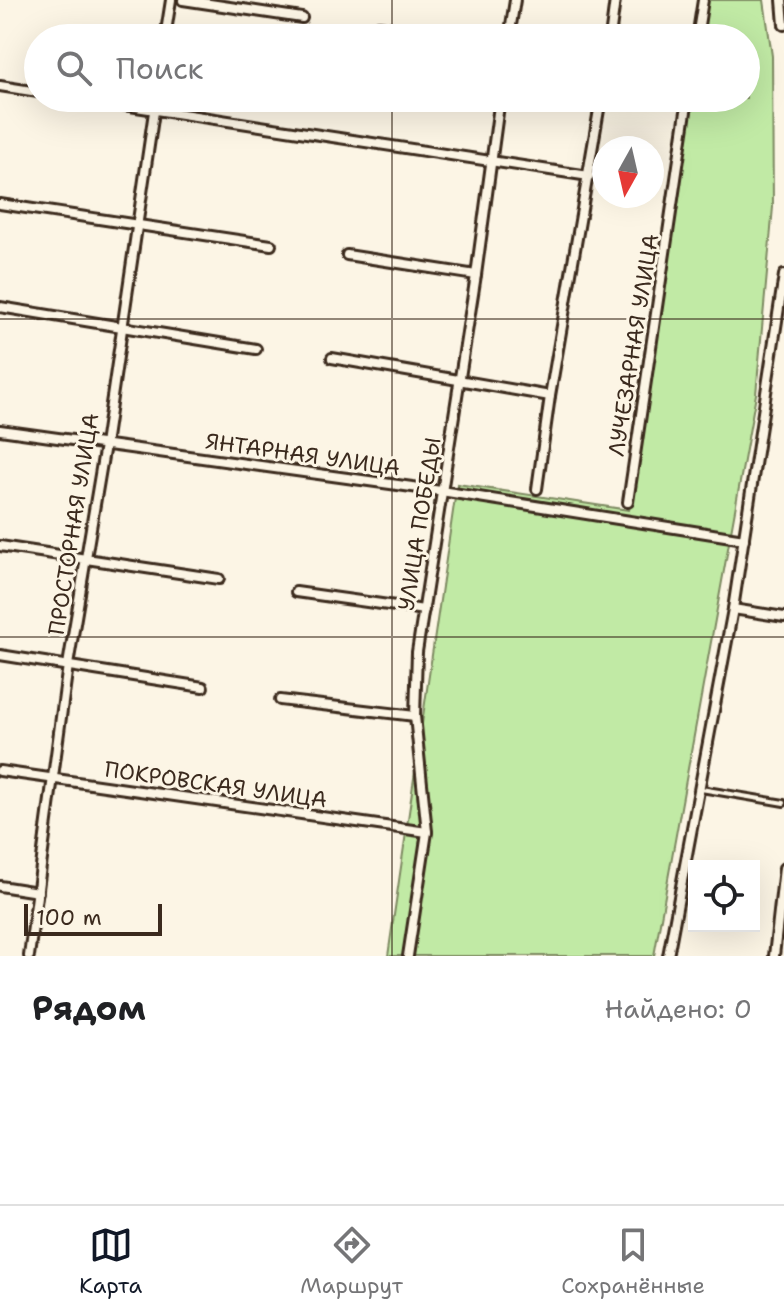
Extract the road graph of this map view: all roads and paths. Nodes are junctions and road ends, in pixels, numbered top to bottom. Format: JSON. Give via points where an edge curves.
{"nodes":[{"id":1,"x":171,"y":0,"type":"edge"},
{"id":2,"x":183,"y":0,"type":"edge"},
{"id":3,"x":515,"y":0,"type":"edge"},
{"id":4,"x":615,"y":0,"type":"edge"},
{"id":5,"x":703,"y":0,"type":"edge"},
{"id":6,"x":782,"y":0,"type":"edge"},
{"id":7,"x":302,"y":18,"type":"dead end"},
{"id":8,"x":167,"y":24,"type":"edge"},
{"id":9,"x":511,"y":24,"type":"edge"},
{"id":10,"x":612,"y":24,"type":"edge"},
{"id":11,"x":699,"y":24,"type":"edge"},
{"id":12,"x":784,"y":25,"type":"edge"},
{"id":13,"x":0,"y":86,"type":"edge"},
{"id":14,"x":24,"y":90,"type":"edge"},
{"id":15,"x":154,"y":112,"type":"edge"},
{"id":16,"x":167,"y":112,"type":"edge"},
{"id":17,"x":498,"y":112,"type":"edge"},
{"id":18,"x":599,"y":112,"type":"edge"},
{"id":19,"x":686,"y":112,"type":"edge"},
{"id":20,"x":491,"y":161,"type":"junction"},
{"id":21,"x":589,"y":176,"type":"junction"},
{"id":22,"x":0,"y":204,"type":"edge"},
{"id":23,"x":137,"y":224,"type":"junction"},
{"id":24,"x":271,"y":245,"type":"dead end"},
{"id":25,"x":347,"y":255,"type":"dead end"},
{"id":26,"x":476,"y":275,"type":"junction"},
{"id":27,"x":784,"y":275,"type":"edge"},
{"id":28,"x":0,"y":307,"type":"edge"},
{"id":29,"x":122,"y":327,"type":"junction"},
{"id":30,"x":256,"y":349,"type":"dead end"},
{"id":31,"x":332,"y":358,"type":"dead end"},
{"id":32,"x":460,"y":382,"type":"junction"},
{"id":33,"x":550,"y":396,"type":"junction"},
{"id":34,"x":0,"y":430,"type":"edge"},
{"id":35,"x":105,"y":445,"type":"junction"},
{"id":36,"x":537,"y":489,"type":"dead end"},
{"id":37,"x":441,"y":491,"type":"junction"},
{"id":38,"x":628,"y":502,"type":"dead end"},
{"id":39,"x":744,"y":539,"type":"junction"},
{"id":40,"x":0,"y":546,"type":"edge"},
{"id":41,"x":86,"y":559,"type":"junction"},
{"id":42,"x":219,"y":579,"type":"dead end"},
{"id":43,"x":296,"y":592,"type":"dead end"},
{"id":44,"x":733,"y":609,"type":"junction"},
{"id":45,"x":424,"y":610,"type":"junction"},
{"id":46,"x":784,"y":617,"type":"edge"},
{"id":47,"x":0,"y":655,"type":"edge"},
{"id":48,"x":68,"y":665,"type":"junction"},
{"id":49,"x":203,"y":687,"type":"dead end"},
{"id":50,"x":280,"y":700,"type":"dead end"},
{"id":51,"x":415,"y":716,"type":"junction"},
{"id":52,"x":0,"y":771,"type":"edge"},
{"id":53,"x":52,"y":779,"type":"junction"},
{"id":54,"x":701,"y":789,"type":"junction"},
{"id":55,"x":784,"y":803,"type":"edge"},
{"id":56,"x":427,"y":832,"type":"junction"},
{"id":57,"x":784,"y":868,"type":"edge"},
{"id":58,"x":0,"y":886,"type":"edge"},
{"id":59,"x":38,"y":892,"type":"junction"},
{"id":60,"x":29,"y":956,"type":"edge"},
{"id":61,"x":408,"y":956,"type":"edge"},
{"id":62,"x":668,"y":956,"type":"edge"},
{"id":63,"x":774,"y":956,"type":"edge"}],
"edges":[{"from":1,"to":8,"type":"street"},
{"from":2,"to":7,"type":"street"},
{"from":3,"to":9,"type":"street"},
{"from":4,"to":10,"type":"street"},
{"from":5,"to":11,"type":"street"},
{"from":6,"to":12,"type":"street"},
{"from":13,"to":14,"type":"street"},
{"from":15,"to":23,"type":"street","name":"ПРОСТОРНАЯ УЛИЦА"},
{"from":16,"to":20,"type":"street"},
{"from":17,"to":20,"type":"street","name":"УЛИЦА ПОБЕДЫ"},
{"from":18,"to":21,"type":"street"},
{"from":19,"to":38,"type":"street","name":"ЛУЧЕЗАРНАЯ УЛИЦА"},
{"from":20,"to":21,"type":"street"},
{"from":20,"to":26,"type":"street","name":"УЛИЦА ПОБЕДЫ"},
{"from":21,"to":33,"type":"street"},
{"from":22,"to":23,"type":"street"},
{"from":23,"to":24,"type":"street"},
{"from":23,"to":29,"type":"street","name":"ПРОСТОРНАЯ УЛИЦА"},
{"from":25,"to":26,"type":"street"},
{"from":26,"to":32,"type":"street","name":"УЛИЦА ПОБЕДЫ"},
{"from":27,"to":39,"type":"street"},
{"from":28,"to":29,"type":"street"},
{"from":29,"to":30,"type":"street"},
{"from":29,"to":35,"type":"street","name":"ПРОСТОРНАЯ УЛИЦА"},
{"from":31,"to":32,"type":"street"},
{"from":32,"to":33,"type":"street"},
{"from":32,"to":37,"type":"street","name":"УЛИЦА ПОБЕДЫ"},
{"from":33,"to":36,"type":"street"},
{"from":34,"to":35,"type":"street","name":"ЯНТАРНАЯ УЛИЦА"},
{"from":35,"to":37,"type":"street","name":"ЯНТАРНАЯ УЛИЦА"},
{"from":35,"to":41,"type":"street","name":"ПРОСТОРНАЯ УЛИЦА"},
{"from":37,"to":39,"type":"street","name":"ЯНТАРНАЯ УЛИЦА"},
{"from":37,"to":45,"type":"street","name":"УЛИЦА ПОБЕДЫ"},
{"from":39,"to":44,"type":"street"},
{"from":40,"to":41,"type":"street"},
{"from":41,"to":42,"type":"street"},
{"from":41,"to":48,"type":"street","name":"ПРОСТОРНАЯ УЛИЦА"},
{"from":43,"to":45,"type":"street"},
{"from":44,"to":46,"type":"street"},
{"from":44,"to":54,"type":"street"},
{"from":45,"to":51,"type":"street","name":"УЛИЦА ПОБЕДЫ"},
{"from":47,"to":48,"type":"street"},
{"from":48,"to":49,"type":"street"},
{"from":48,"to":53,"type":"street","name":"ПРОСТОРНАЯ УЛИЦА"},
{"from":50,"to":51,"type":"street"},
{"from":51,"to":56,"type":"street","name":"УЛИЦА ПОБЕДЫ"},
{"from":52,"to":53,"type":"street","name":"ПОКРОВСКАЯ УЛИЦА"},
{"from":53,"to":56,"type":"street","name":"ПОКРОВСКАЯ УЛИЦА"},
{"from":53,"to":59,"type":"street","name":"ПРОСТОРНАЯ УЛИЦА"},
{"from":54,"to":55,"type":"lane"},
{"from":54,"to":62,"type":"street"},
{"from":56,"to":61,"type":"street","name":"УЛИЦА ПОБЕДЫ"},
{"from":57,"to":63,"type":"street"},
{"from":58,"to":59,"type":"street"},
{"from":59,"to":60,"type":"street","name":"ПРОСТОРНАЯ УЛИЦА"}]}
